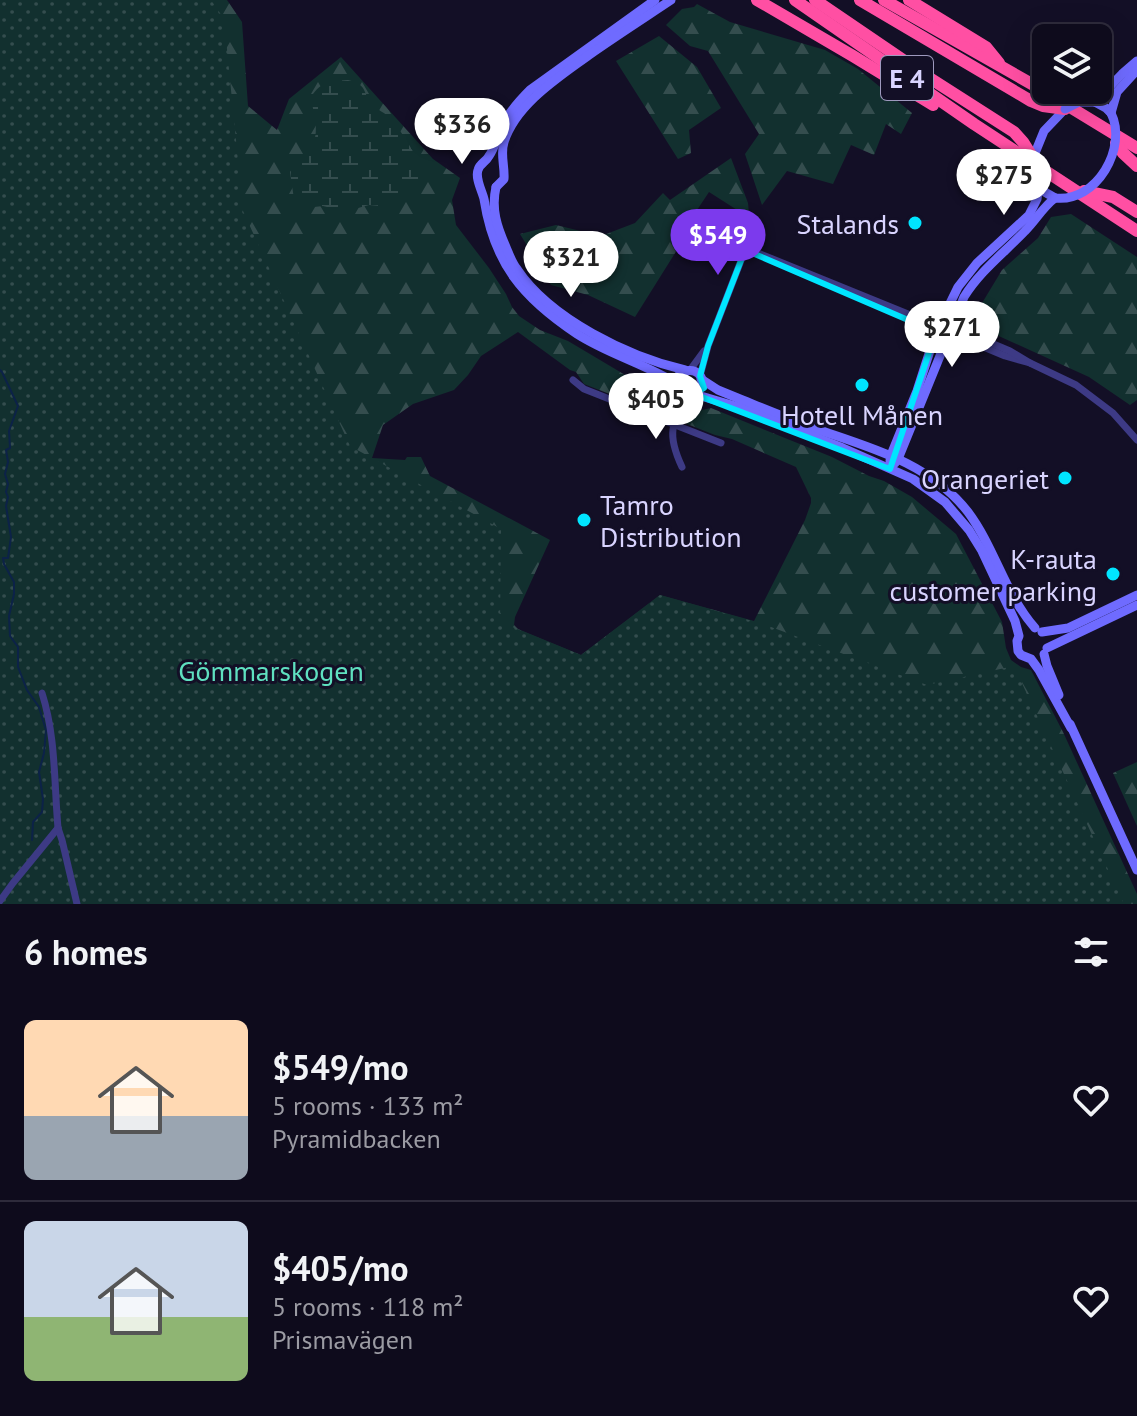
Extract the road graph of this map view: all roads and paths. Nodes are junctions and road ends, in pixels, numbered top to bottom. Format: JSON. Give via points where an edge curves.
{"nodes":[{"id":1,"x":655,"y":0,"type":"edge"},
{"id":2,"x":671,"y":0,"type":"edge"},
{"id":3,"x":757,"y":0,"type":"edge"},
{"id":4,"x":795,"y":0,"type":"edge"},
{"id":5,"x":815,"y":0,"type":"edge"},
{"id":6,"x":860,"y":0,"type":"edge"},
{"id":7,"x":884,"y":0,"type":"edge"},
{"id":8,"x":909,"y":0,"type":"edge"},
{"id":9,"x":1137,"y":61,"type":"edge"},
{"id":10,"x":1004,"y":69,"type":"junction"},
{"id":11,"x":1137,"y":70,"type":"edge"},
{"id":12,"x":1112,"y":86,"type":"edge"},
{"id":13,"x":1075,"y":104,"type":"edge"},
{"id":14,"x":1099,"y":104,"type":"edge"},
{"id":15,"x":1065,"y":109,"type":"junction"},
{"id":16,"x":1111,"y":113,"type":"junction"},
{"id":17,"x":1116,"y":143,"type":"junction"},
{"id":18,"x":1137,"y":148,"type":"edge"},
{"id":19,"x":1020,"y":154,"type":"junction"},
{"id":20,"x":1033,"y":158,"type":"junction"},
{"id":21,"x":486,"y":161,"type":"junction"},
{"id":22,"x":1137,"y":166,"type":"edge"},
{"id":23,"x":504,"y":169,"type":"junction"},
{"id":24,"x":480,"y":183,"type":"junction"},
{"id":25,"x":496,"y":187,"type":"junction"},
{"id":26,"x":1039,"y":188,"type":"junction"},
{"id":27,"x":1084,"y":191,"type":"junction"},
{"id":28,"x":1054,"y":199,"type":"junction"},
{"id":29,"x":1137,"y":212,"type":"edge"},
{"id":30,"x":1137,"y":231,"type":"edge"},
{"id":31,"x":942,"y":326,"type":"junction"},
{"id":32,"x":947,"y":336,"type":"junction"},
{"id":33,"x":708,"y":346,"type":"junction"},
{"id":34,"x":1030,"y":363,"type":"junction"},
{"id":35,"x":687,"y":370,"type":"junction"},
{"id":36,"x":701,"y":377,"type":"junction"},
{"id":37,"x":573,"y":380,"type":"dead end"},
{"id":38,"x":678,"y":388,"type":"junction"},
{"id":39,"x":693,"y":395,"type":"junction"},
{"id":40,"x":678,"y":413,"type":"junction"},
{"id":41,"x":674,"y":424,"type":"junction"},
{"id":42,"x":1137,"y":440,"type":"edge"},
{"id":43,"x":721,"y":443,"type":"dead end"},
{"id":44,"x":895,"y":457,"type":"junction"},
{"id":45,"x":682,"y":467,"type":"dead end"},
{"id":46,"x":890,"y":469,"type":"junction"},
{"id":47,"x":1137,"y":595,"type":"edge"},
{"id":48,"x":1137,"y":605,"type":"edge"},
{"id":49,"x":1038,"y":630,"type":"junction"},
{"id":50,"x":1019,"y":636,"type":"junction"},
{"id":51,"x":1045,"y":651,"type":"junction"},
{"id":52,"x":1031,"y":659,"type":"junction"},
{"id":53,"x":42,"y":693,"type":"dead end"},
{"id":54,"x":1071,"y":728,"type":"junction"},
{"id":55,"x":58,"y":828,"type":"junction"},
{"id":56,"x":1137,"y":870,"type":"edge"},
{"id":57,"x":0,"y":901,"type":"edge"},
{"id":58,"x":77,"y":904,"type":"edge"}],
"edges":[{"from":1,"to":21,"type":"street","via":[[530,90],[508,116]]},
{"from":2,"to":23,"type":"street","via":[[534,97],[504,143]]},
{"from":3,"to":19,"type":"highway"},
{"from":4,"to":19,"type":"highway","number":"E 4"},
{"from":5,"to":20,"type":"highway","via":[[1014,132]]},
{"from":6,"to":15,"type":"highway","via":[[1043,106]]},
{"from":7,"to":10,"type":"highway","number":"E 4"},
{"from":8,"to":10,"type":"highway","via":[[986,47]]},
{"from":9,"to":12,"type":"street"},
{"from":10,"to":18,"type":"highway","number":"E 4"},
{"from":11,"to":16,"type":"street","via":[[1117,92]]},
{"from":13,"to":15,"type":"street","bridge":true},
{"from":14,"to":16,"type":"street"},
{"from":15,"to":20,"type":"street","via":[[1044,131]]},
{"from":16,"to":17,"type":"street","bridge":true},
{"from":17,"to":22,"type":"highway"},
{"from":17,"to":27,"type":"street","bridge":true,"via":[[1106,168]]},
{"from":19,"to":30,"type":"highway","number":"E 4"},
{"from":20,"to":26,"type":"street","bridge":true},
{"from":21,"to":23,"type":"street","via":[[494,160]]},
{"from":21,"to":24,"type":"street","via":[[478,168]]},
{"from":23,"to":25,"type":"street","via":[[504,179]]},
{"from":24,"to":25,"type":"street"},
{"from":24,"to":38,"type":"street","via":[[499,255],[524,291],[575,333],[666,377]]},
{"from":25,"to":35,"type":"street","via":[[494,217],[500,235],[530,286],[610,344]]},
{"from":26,"to":28,"type":"street","bridge":true},
{"from":26,"to":31,"type":"street","via":[[1029,215],[958,287]]},
{"from":27,"to":28,"type":"street","bridge":true},
{"from":27,"to":29,"type":"highway","via":[[1113,197]]},
{"from":28,"to":31,"type":"street","via":[[979,276]]},
{"from":31,"to":32,"type":"street"},
{"from":31,"to":33,"type":"street","via":[[747,252]]},
{"from":31,"to":34,"type":"street"},
{"from":31,"to":44,"type":"street"},
{"from":32,"to":34,"type":"street","via":[[1003,359]]},
{"from":32,"to":44,"type":"street"},
{"from":33,"to":35,"type":"street"},
{"from":33,"to":36,"type":"street"},
{"from":34,"to":42,"type":"street","via":[[1089,393]]},
{"from":35,"to":36,"type":"street"},
{"from":35,"to":38,"type":"street","via":[[678,376]]},
{"from":36,"to":39,"type":"street","via":[[701,387]]},
{"from":36,"to":44,"type":"street","via":[[718,390]]},
{"from":37,"to":41,"type":"street"},
{"from":38,"to":39,"type":"street"},
{"from":38,"to":40,"type":"street"},
{"from":39,"to":40,"type":"street"},
{"from":39,"to":46,"type":"street","via":[[735,406]]},
{"from":40,"to":41,"type":"street"},
{"from":41,"to":43,"type":"street"},
{"from":41,"to":45,"type":"street","via":[[671,438]]},
{"from":44,"to":46,"type":"street"},
{"from":44,"to":49,"type":"street","via":[[932,478],[964,508],[1013,599]]},
{"from":46,"to":50,"type":"street","via":[[936,495],[969,530]]},
{"from":47,"to":49,"type":"street","via":[[1068,628]]},
{"from":48,"to":51,"type":"street"},
{"from":49,"to":50,"type":"street","via":[[1026,629]]},
{"from":49,"to":51,"type":"street","via":[[1047,639]]},
{"from":50,"to":52,"type":"street","via":[[1018,651]]},
{"from":51,"to":52,"type":"street"},
{"from":51,"to":54,"type":"street"},
{"from":52,"to":54,"type":"street"},
{"from":53,"to":55,"type":"street","via":[[53,743]]},
{"from":54,"to":56,"type":"street"},
{"from":55,"to":57,"type":"street"},
{"from":55,"to":58,"type":"street"}]}
